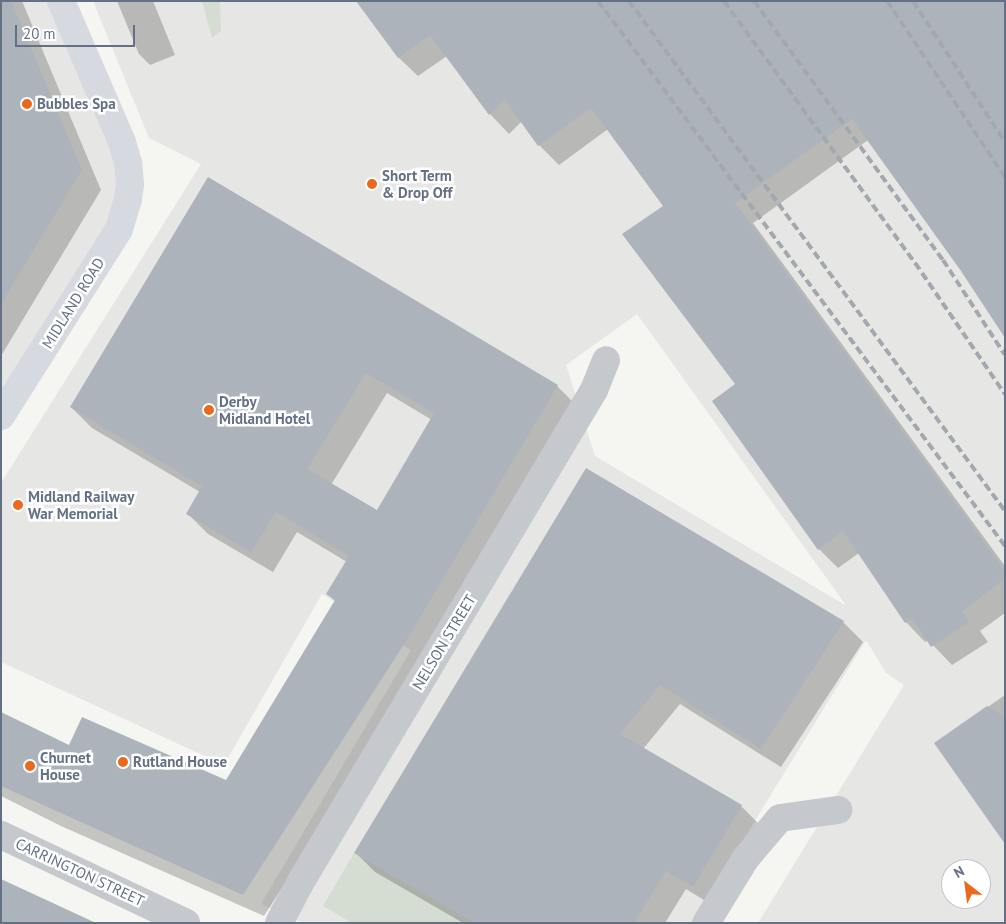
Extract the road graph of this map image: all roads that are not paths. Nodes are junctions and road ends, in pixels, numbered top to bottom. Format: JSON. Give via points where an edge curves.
{"nodes":[{"id":1,"x":61,"y":1,"type":"edge"},
{"id":2,"x":606,"y":360,"type":"dead end"},
{"id":3,"x":1,"y":416,"type":"edge"},
{"id":4,"x":838,"y":810,"type":"dead end"},
{"id":5,"x":1,"y":835,"type":"edge"},
{"id":6,"x":186,"y":923,"type":"edge"},
{"id":7,"x":279,"y":923,"type":"edge"},
{"id":8,"x":706,"y":923,"type":"edge"}],
"edges":[{"from":1,"to":3,"type":"main road","name":"MIDLAND ROAD","via":[[122,142],[128,163],[128,199],[119,229]]},
{"from":2,"to":7,"type":"street","name":"NELSON STREET","via":[[594,390],[305,874]]},
{"from":4,"to":8,"type":"street","via":[[780,818],[746,858]]},
{"from":5,"to":6,"type":"street","name":"CARRINGTON STREET"}]}
